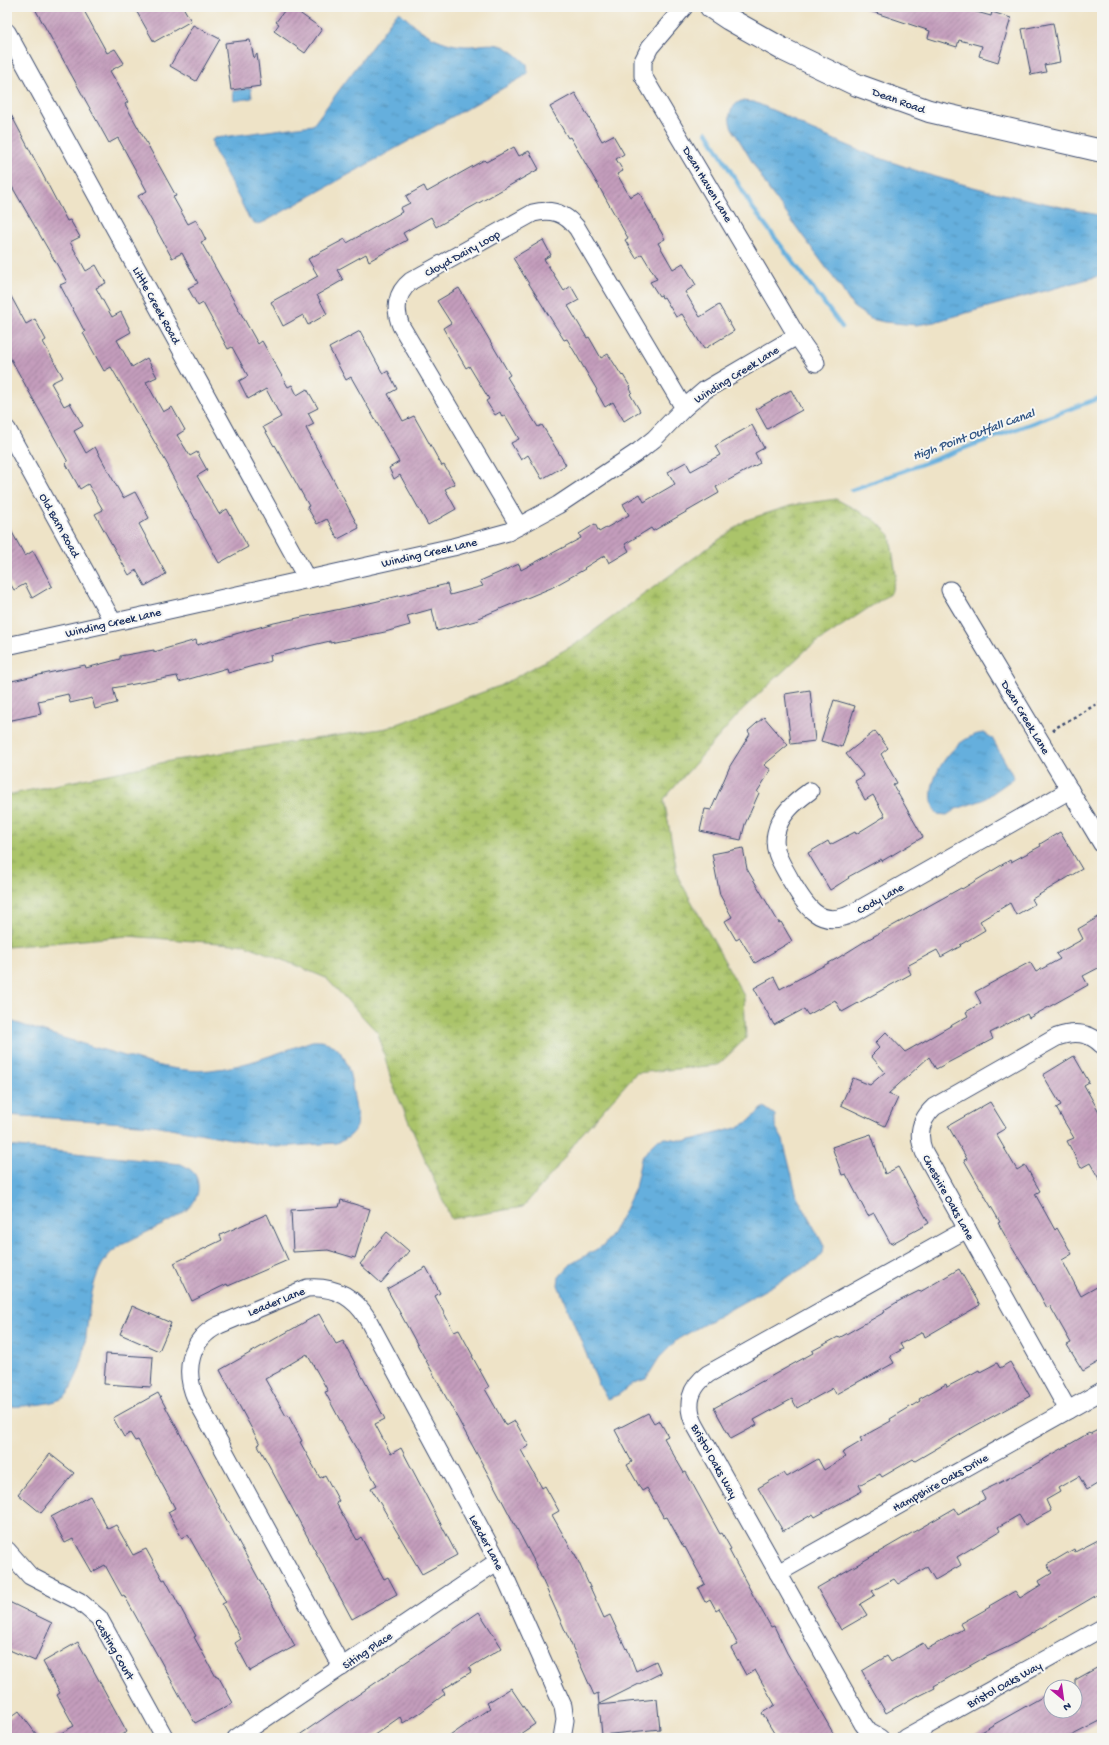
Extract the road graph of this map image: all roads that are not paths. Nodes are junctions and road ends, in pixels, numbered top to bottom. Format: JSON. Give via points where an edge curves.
{"nodes":[{"id":1,"x":684,"y":7,"type":"edge"},
{"id":2,"x":711,"y":7,"type":"edge"},
{"id":3,"x":7,"y":32,"type":"edge"},
{"id":4,"x":1102,"y":151,"type":"edge"},
{"id":5,"x":797,"y":336,"type":"junction"},
{"id":6,"x":816,"y":363,"type":"dead end"},
{"id":7,"x":684,"y":408,"type":"junction"},
{"id":8,"x":7,"y":429,"type":"edge"},
{"id":9,"x":519,"y":526,"type":"junction"},
{"id":10,"x":307,"y":579,"type":"junction"},
{"id":11,"x":950,"y":590,"type":"dead end"},
{"id":12,"x":113,"y":622,"type":"junction"},
{"id":13,"x":7,"y":646,"type":"edge"},
{"id":14,"x":1070,"y":790,"type":"junction"},
{"id":15,"x":810,"y":791,"type":"dead end"},
{"id":16,"x":1102,"y":844,"type":"edge"},
{"id":17,"x":1102,"y":1045,"type":"edge"},
{"id":18,"x":966,"y":1229,"type":"junction"},
{"id":19,"x":1102,"y":1391,"type":"edge"},
{"id":20,"x":1068,"y":1410,"type":"junction"},
{"id":21,"x":7,"y":1550,"type":"edge"},
{"id":22,"x":498,"y":1561,"type":"junction"},
{"id":23,"x":778,"y":1573,"type":"junction"},
{"id":24,"x":1102,"y":1628,"type":"edge"},
{"id":25,"x":342,"y":1667,"type":"junction"},
{"id":26,"x":165,"y":1738,"type":"edge"},
{"id":27,"x":236,"y":1738,"type":"edge"},
{"id":28,"x":562,"y":1738,"type":"edge"},
{"id":29,"x":880,"y":1738,"type":"edge"},
{"id":30,"x":905,"y":1738,"type":"edge"}],
"edges":[{"from":1,"to":5,"type":"street","name":"Dean Haven Lane","via":[[647,51],[643,61],[643,76]]},
{"from":2,"to":4,"type":"street","name":"Dean Road","via":[[784,50],[857,85],[929,111]]},
{"from":3,"to":10,"type":"street","name":"Little Creek Road"},
{"from":5,"to":6,"type":"street","name":"Dean Haven Lane"},
{"from":5,"to":7,"type":"street","name":"Winding Creek Lane","via":[[705,390]]},
{"from":7,"to":9,"type":"street","name":"Winding Creek Lane","via":[[639,451],[558,505]]},
{"from":7,"to":9,"type":"street","name":"Cloyd Dairy Loop","via":[[577,228],[568,218],[558,213],[533,213],[411,281],[397,300],[397,315],[401,326]]},
{"from":8,"to":12,"type":"street","name":"Old Barn Road"},
{"from":9,"to":10,"type":"street","name":"Winding Creek Lane","via":[[475,542]]},
{"from":10,"to":12,"type":"street","name":"Winding Creek Lane"},
{"from":11,"to":14,"type":"street","name":"Dean Creek Lane"},
{"from":12,"to":13,"type":"street","name":"Winding Creek Lane"},
{"from":14,"to":15,"type":"street","name":"Cody Lane","via":[[851,914],[837,918],[822,916],[807,907],[775,850],[776,834],[783,817],[795,802]]},
{"from":14,"to":16,"type":"street","name":"Dean Creek Lane"},
{"from":17,"to":18,"type":"street","name":"Cheshire Oaks Lane","via":[[1087,1035],[1064,1034],[940,1103],[924,1117],[920,1130],[921,1145]]},
{"from":18,"to":20,"type":"street","name":"Cheshire Oaks Lane"},
{"from":18,"to":23,"type":"street","name":"Bristol Oaks Way","via":[[708,1374],[692,1391],[690,1404],[693,1421]]},
{"from":19,"to":20,"type":"street","name":"Hampshire Oaks Drive"},
{"from":20,"to":23,"type":"street","name":"Hampshire Oaks Drive"},
{"from":21,"to":26,"type":"street","name":"Casting Court","via":[[30,1576],[80,1601],[99,1618]]},
{"from":22,"to":25,"type":"street","name":"Siting Place"},
{"from":22,"to":25,"type":"street","name":"Leader Lane","via":[[366,1318],[347,1295],[326,1288],[307,1288],[213,1328],[198,1342],[191,1356],[189,1373],[193,1392]]},
{"from":22,"to":28,"type":"street","name":"Leader Lane","via":[[561,1701],[565,1720]]},
{"from":23,"to":29,"type":"street","name":"Bristol Oaks Way","via":[[863,1724],[869,1732]]},
{"from":24,"to":30,"type":"street","name":"Bristol Oaks Way"},
{"from":25,"to":27,"type":"street","name":"Siting Place"}]}
